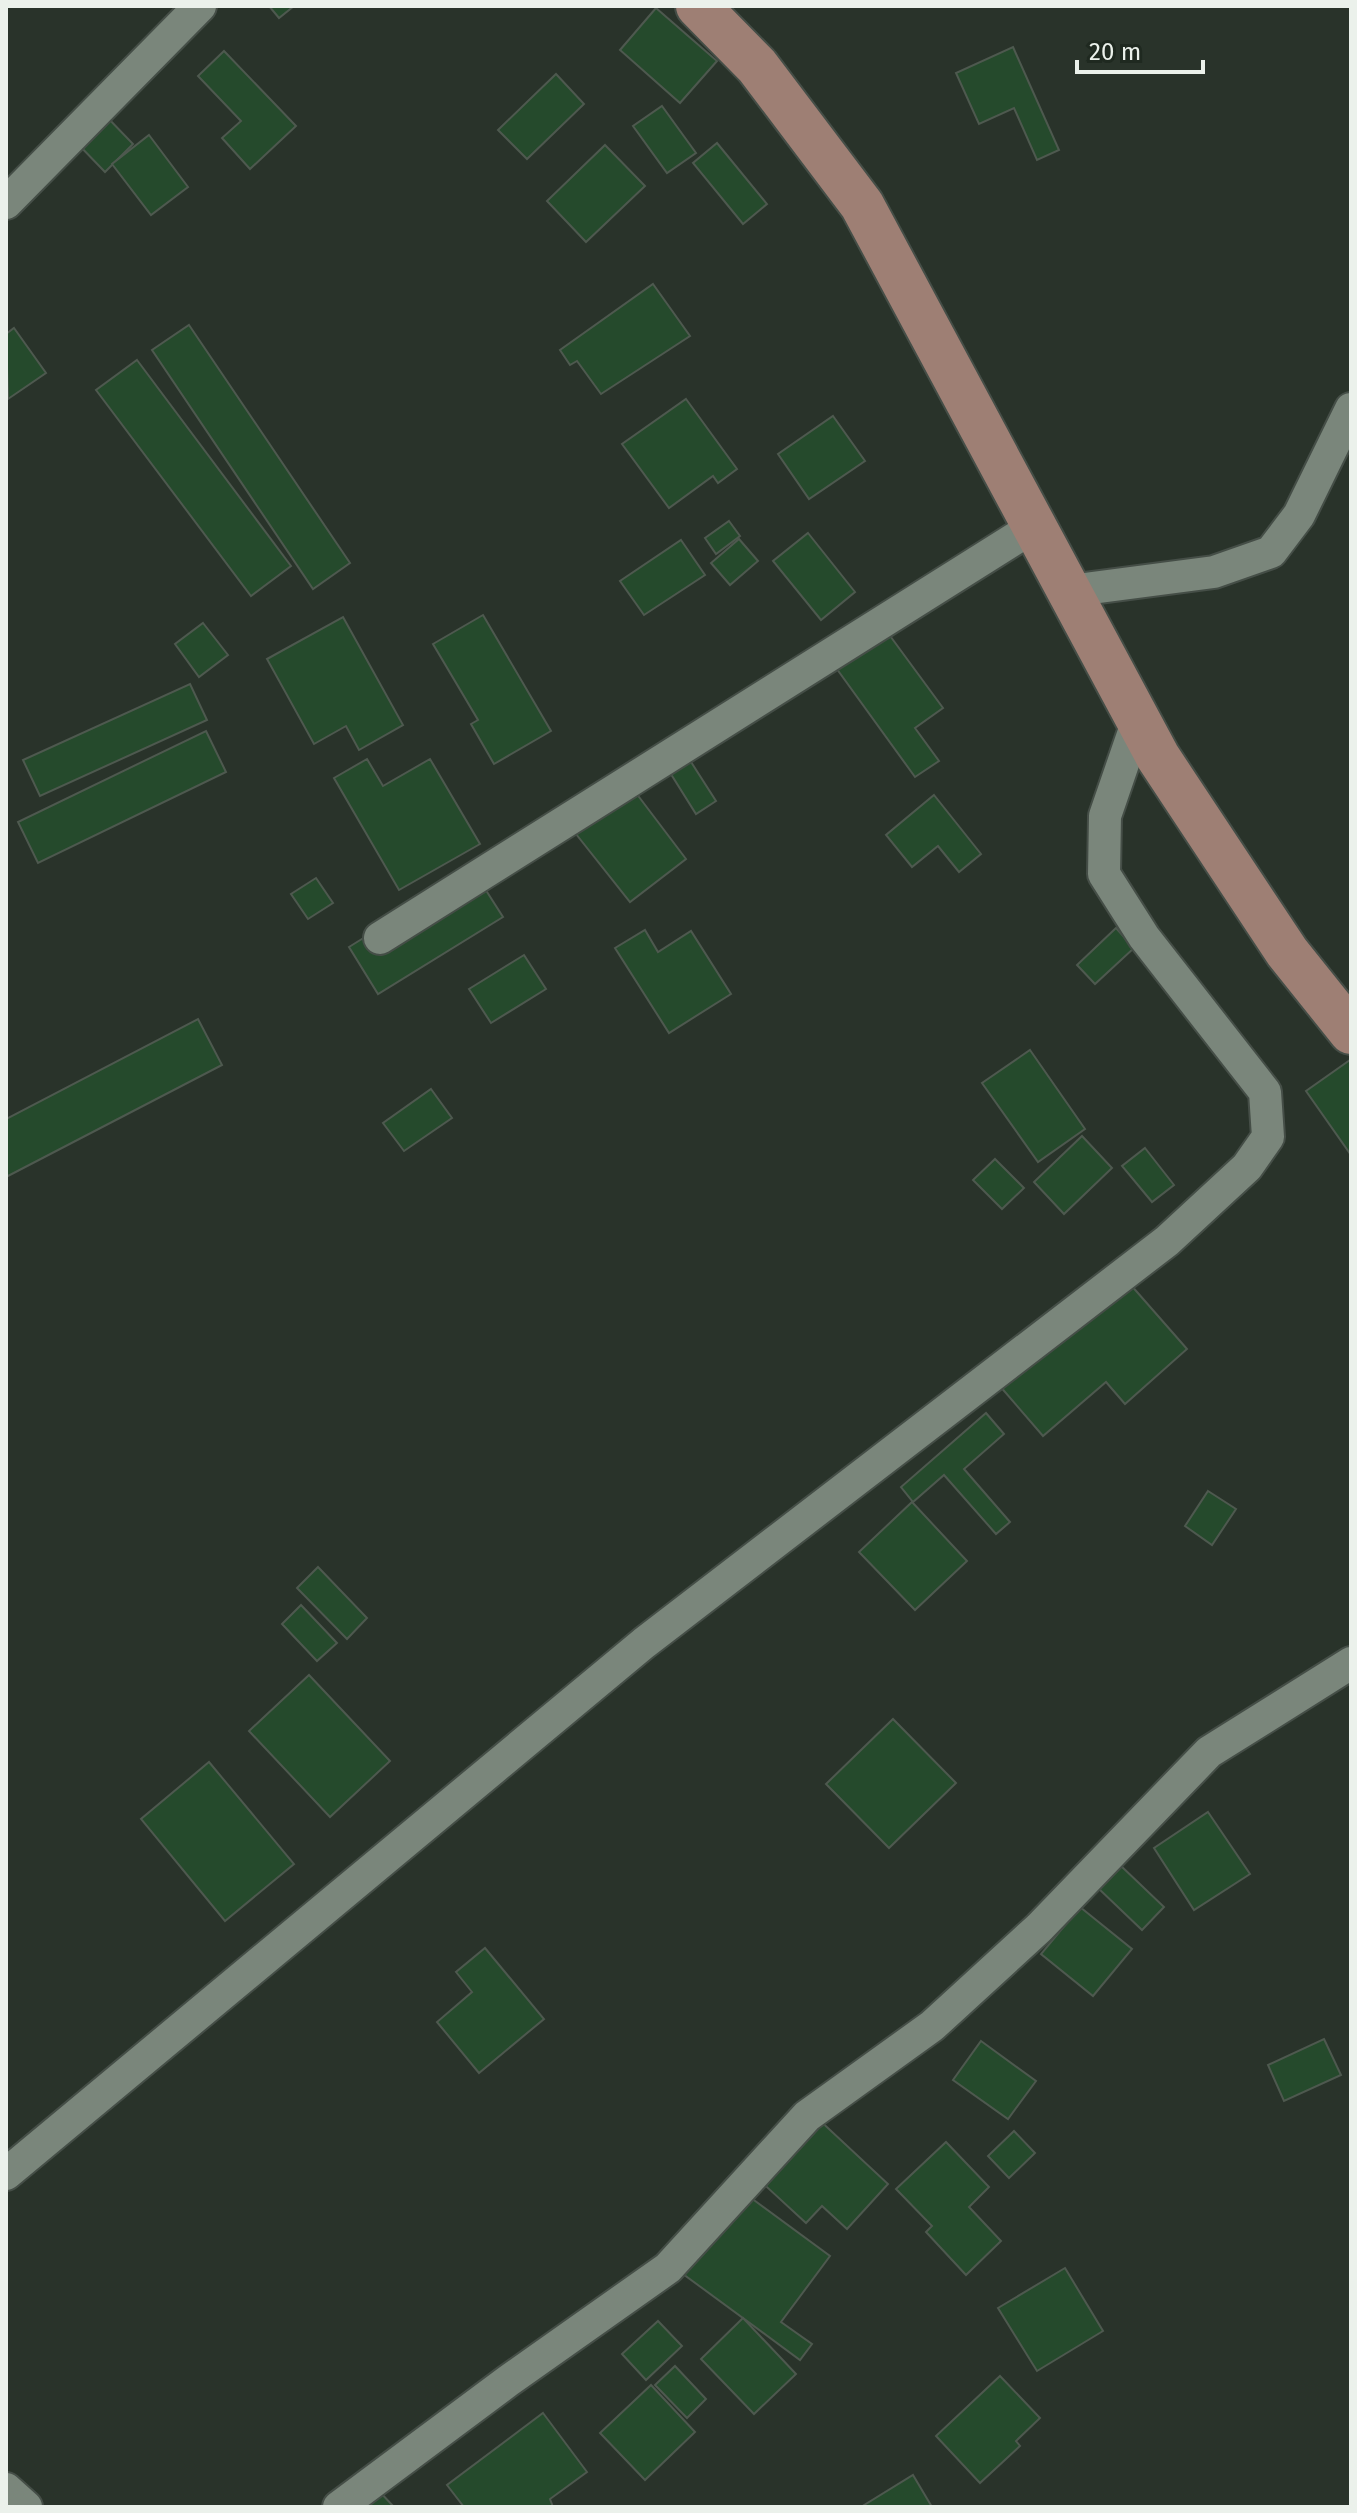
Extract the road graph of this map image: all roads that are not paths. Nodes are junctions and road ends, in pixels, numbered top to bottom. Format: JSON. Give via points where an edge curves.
{"nodes":[{"id":1,"x":200,"y":6,"type":"edge"},
{"id":2,"x":698,"y":6,"type":"edge"},
{"id":3,"x":6,"y":203,"type":"edge"},
{"id":4,"x":1351,"y":409,"type":"edge"},
{"id":5,"x":1035,"y":526,"type":"junction"},
{"id":6,"x":1069,"y":591,"type":"junction"},
{"id":7,"x":1138,"y":720,"type":"junction"},
{"id":8,"x":380,"y":938,"type":"dead end"},
{"id":9,"x":1351,"y":1032,"type":"edge"},
{"id":10,"x":1351,"y":1663,"type":"edge"},
{"id":11,"x":6,"y":2174,"type":"edge"},
{"id":12,"x":6,"y":2489,"type":"edge"},
{"id":13,"x":26,"y":2507,"type":"edge"},
{"id":14,"x":339,"y":2507,"type":"edge"}],
"edges":[{"from":1,"to":3,"type":"street"},
{"from":2,"to":5,"type":"main road","via":[[757,66],[862,205]]},
{"from":4,"to":6,"type":"street","via":[[1299,515],[1271,552],[1214,572]]},
{"from":5,"to":6,"type":"main road"},
{"from":5,"to":8,"type":"street"},
{"from":6,"to":7,"type":"main road"},
{"from":7,"to":9,"type":"main road","via":[[1287,952]]},
{"from":7,"to":11,"type":"street","via":[[1105,816],[1104,874],[1144,937],[1265,1092],[1268,1137],[1247,1167],[1167,1241],[644,1643]]},
{"from":10,"to":14,"type":"street","via":[[1209,1752],[1039,1928],[932,2026],[807,2116],[668,2268]]},
{"from":12,"to":13,"type":"street"}]}
